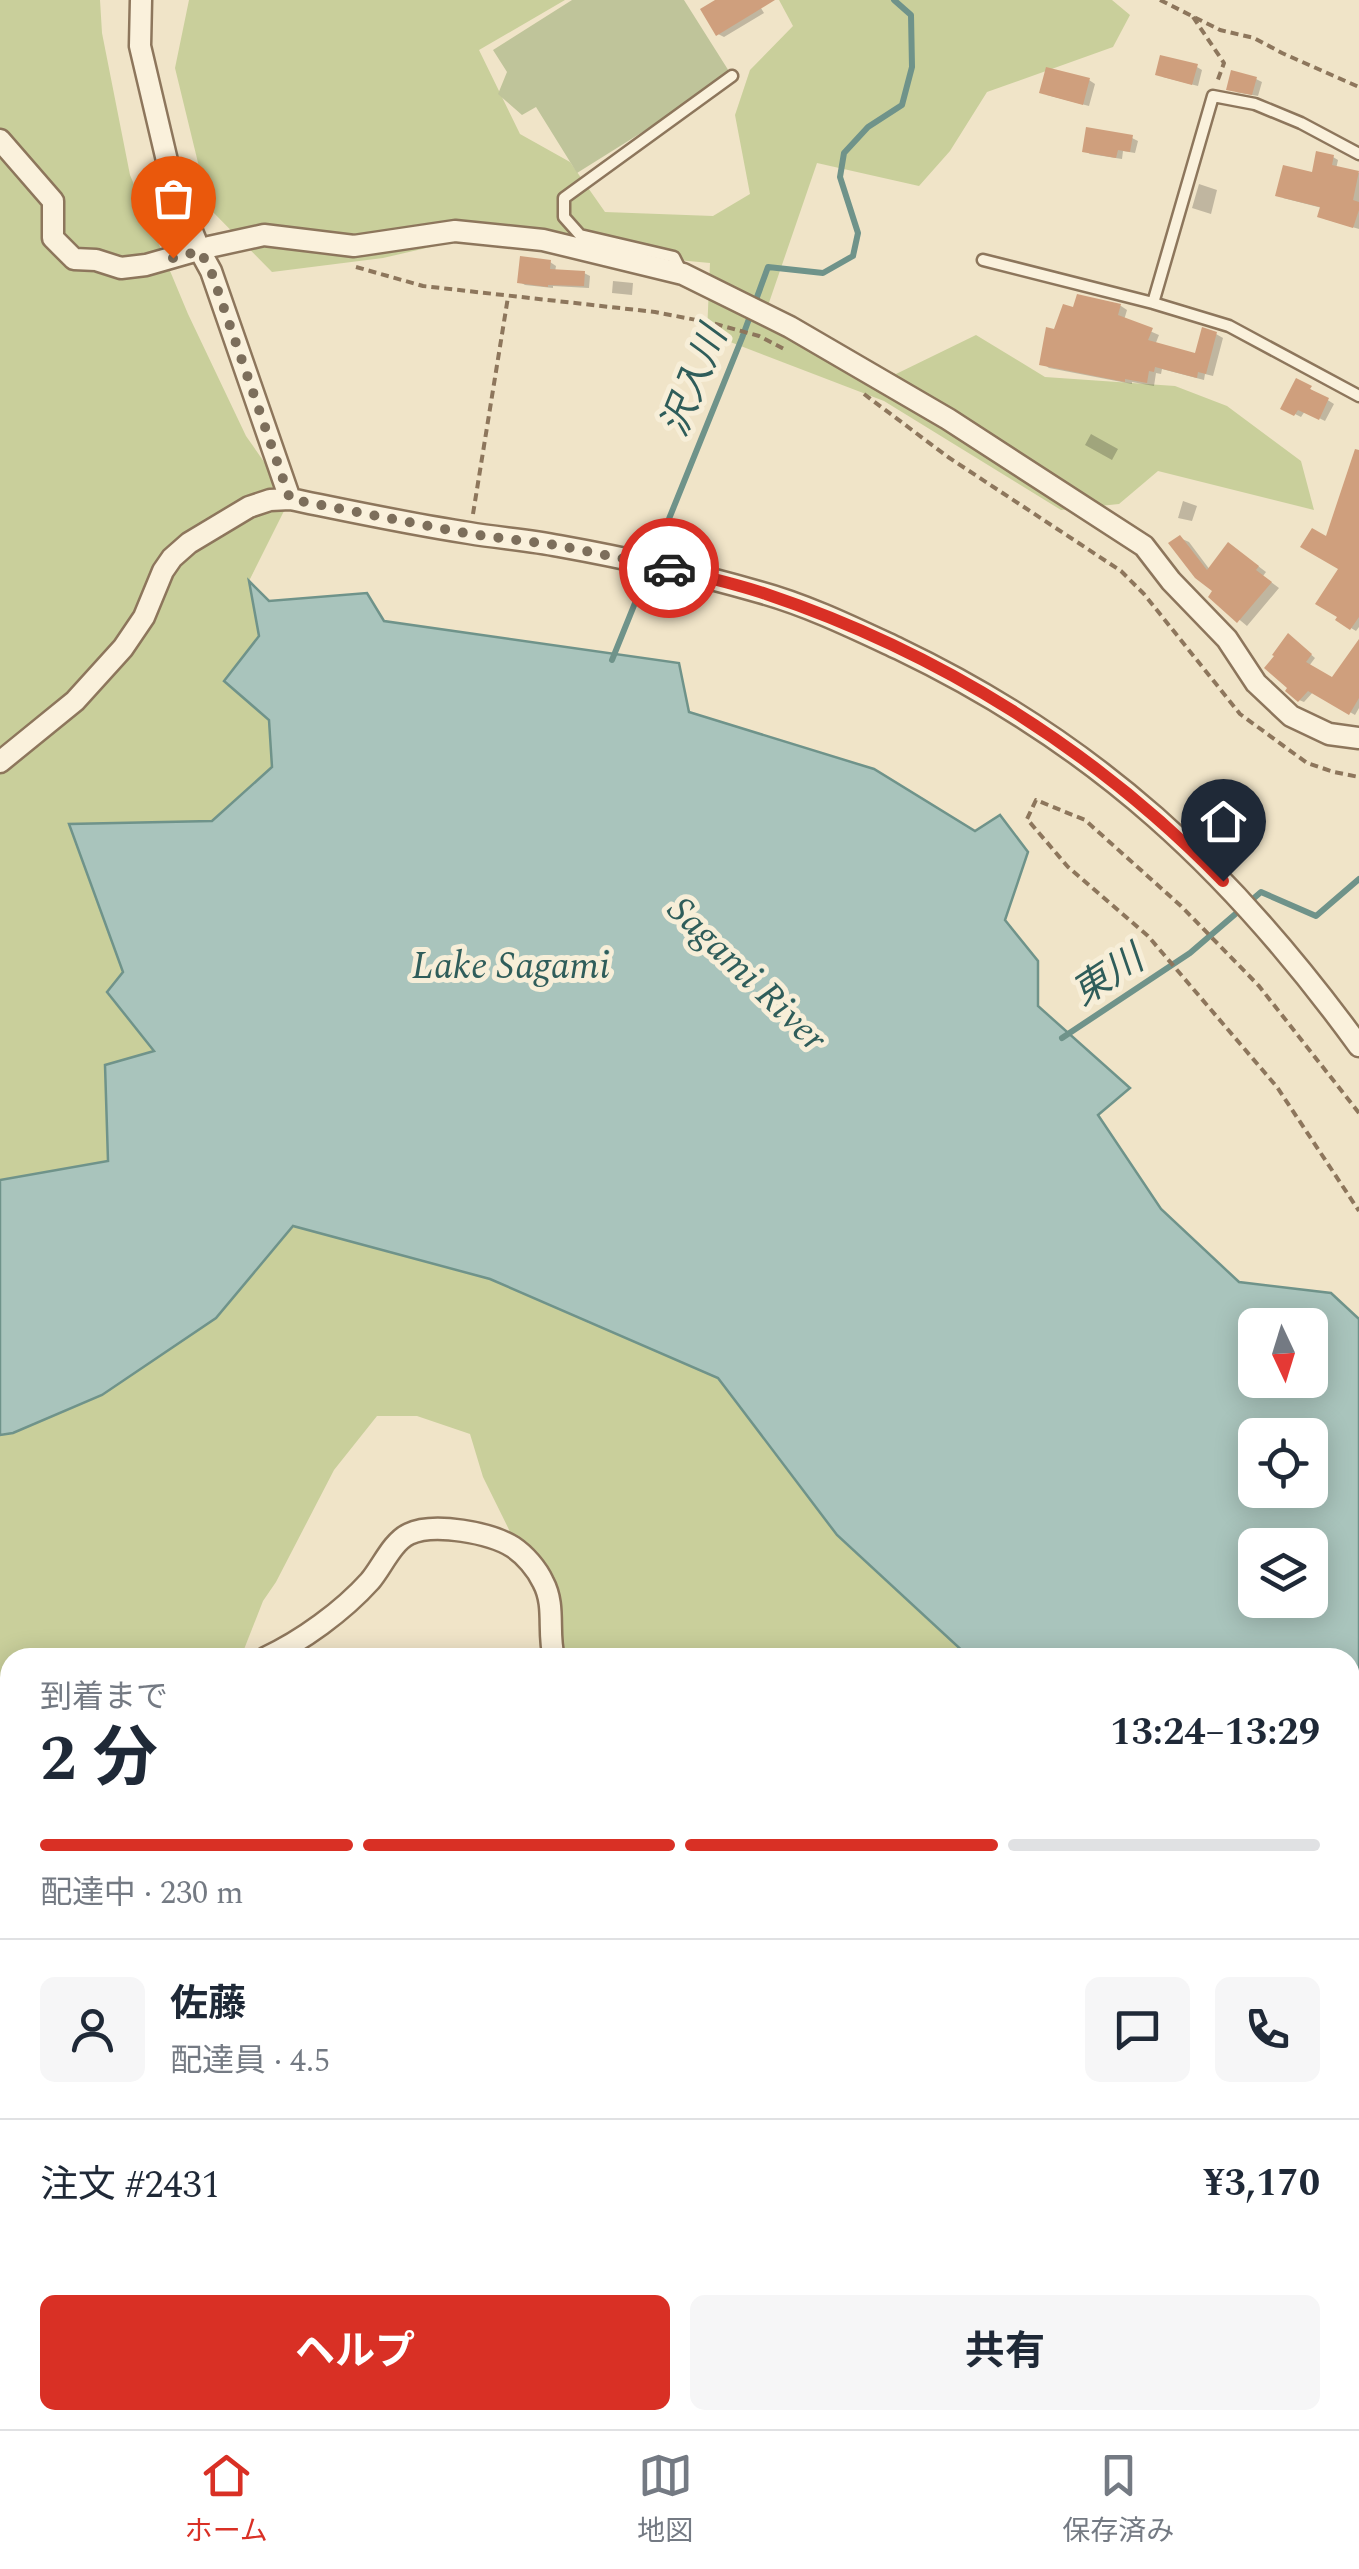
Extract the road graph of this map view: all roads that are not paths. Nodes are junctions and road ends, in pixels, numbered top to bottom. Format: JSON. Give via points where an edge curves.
{"nodes":[{"id":1,"x":141,"y":0,"type":"edge"},
{"id":2,"x":732,"y":76,"type":"dead end"},
{"id":3,"x":0,"y":140,"type":"edge"},
{"id":4,"x":1359,"y":154,"type":"edge"},
{"id":5,"x":200,"y":251,"type":"junction"},
{"id":6,"x":983,"y":260,"type":"dead end"},
{"id":7,"x":683,"y":274,"type":"junction"},
{"id":8,"x":1153,"y":303,"type":"junction"},
{"id":9,"x":1359,"y":396,"type":"edge"},
{"id":10,"x":290,"y":499,"type":"junction"},
{"id":11,"x":1359,"y":738,"type":"edge"},
{"id":12,"x":2,"y":760,"type":"edge"},
{"id":13,"x":1359,"y":1046,"type":"edge"},
{"id":14,"x":286,"y":1648,"type":"edge"},
{"id":15,"x":553,"y":1648,"type":"edge"}],
"edges":[{"from":1,"to":5,"type":"street","via":[[144,66],[172,182]]},
{"from":2,"to":7,"type":"lane","via":[[564,198],[564,216],[580,235],[674,257]]},
{"from":3,"to":5,"type":"street","via":[[53,200],[53,238],[74,259],[120,268]]},
{"from":4,"to":8,"type":"lane","via":[[1255,104],[1212,96]]},
{"from":5,"to":7,"type":"street","via":[[264,235],[354,246],[456,230],[543,240]]},
{"from":5,"to":10,"type":"street"},
{"from":6,"to":8,"type":"lane"},
{"from":7,"to":11,"type":"street","via":[[948,419],[1144,546],[1227,639],[1256,684],[1291,716],[1329,734]]},
{"from":8,"to":9,"type":"lane","via":[[1229,326]]},
{"from":10,"to":12,"type":"street","via":[[248,507],[189,542],[163,571],[123,648],[74,701]]},
{"from":10,"to":13,"type":"street","via":[[659,565],[764,593],[976,688],[1100,770],[1171,829],[1275,936]]},
{"from":14,"to":15,"type":"street","via":[[368,1582],[403,1537],[448,1528],[492,1538],[526,1558],[550,1601]]}]}
